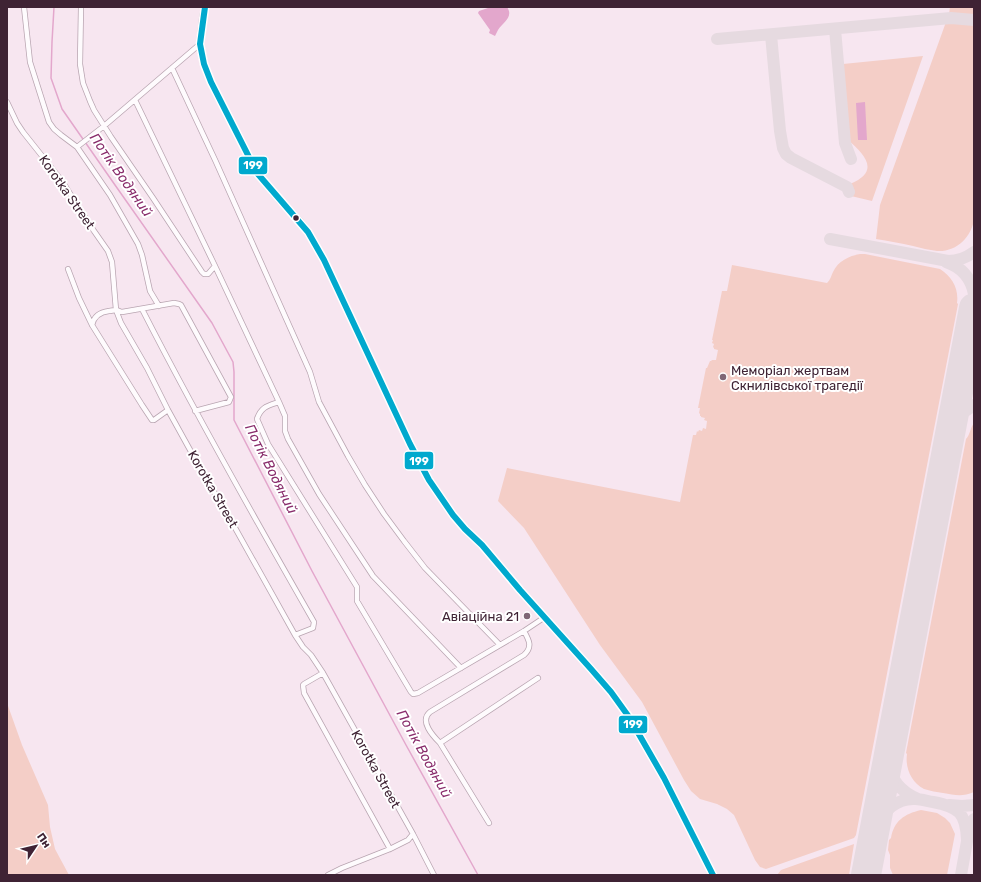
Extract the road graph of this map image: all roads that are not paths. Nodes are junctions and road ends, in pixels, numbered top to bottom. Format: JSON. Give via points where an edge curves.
{"nodes":[{"id":1,"x":24,"y":7,"type":"edge"},
{"id":2,"x":80,"y":7,"type":"edge"},
{"id":3,"x":205,"y":7,"type":"edge"},
{"id":4,"x":200,"y":44,"type":"junction"},
{"id":5,"x":172,"y":68,"type":"junction"},
{"id":6,"x":135,"y":100,"type":"junction"},
{"id":7,"x":7,"y":102,"type":"edge"},
{"id":8,"x":104,"y":126,"type":"junction"},
{"id":9,"x":77,"y":147,"type":"junction"},
{"id":10,"x":215,"y":266,"type":"junction"},
{"id":11,"x":68,"y":269,"type":"dead end"},
{"id":12,"x":159,"y":306,"type":"junction"},
{"id":13,"x":142,"y":309,"type":"junction"},
{"id":14,"x":116,"y":310,"type":"junction"},
{"id":15,"x":92,"y":325,"type":"junction"},
{"id":16,"x":279,"y":402,"type":"junction"},
{"id":17,"x":168,"y":410,"type":"junction"},
{"id":18,"x":195,"y":411,"type":"junction"},
{"id":19,"x":545,"y":617,"type":"junction"},
{"id":20,"x":524,"y":631,"type":"junction"},
{"id":21,"x":295,"y":635,"type":"junction"},
{"id":22,"x":500,"y":645,"type":"junction"},
{"id":23,"x":461,"y":668,"type":"junction"},
{"id":24,"x":323,"y":673,"type":"junction"},
{"id":25,"x":538,"y":678,"type":"dead end"},
{"id":26,"x":440,"y":743,"type":"junction"},
{"id":27,"x":489,"y":823,"type":"dead end"},
{"id":28,"x":413,"y":834,"type":"junction"},
{"id":29,"x":390,"y":849,"type":"junction"},
{"id":30,"x":328,"y":875,"type":"edge"},
{"id":31,"x":434,"y":875,"type":"edge"},
{"id":32,"x":713,"y":875,"type":"edge"}],
"edges":[{"from":1,"to":9,"type":"street","via":[[30,62],[49,122]]},
{"from":2,"to":8,"type":"street","via":[[81,74],[86,92]]},
{"from":3,"to":4,"type":"street"},
{"from":4,"to":5,"type":"street"},
{"from":4,"to":19,"type":"street","via":[[211,82],[257,173],[314,242],[429,480],[465,529]]},
{"from":5,"to":6,"type":"street"},
{"from":5,"to":22,"type":"street","via":[[310,372],[319,402],[348,456],[384,514],[425,568]]},
{"from":6,"to":8,"type":"street"},
{"from":6,"to":10,"type":"street"},
{"from":7,"to":14,"type":"street","name":"Korotka Street","via":[[23,132],[62,181],[108,251],[112,262]]},
{"from":8,"to":9,"type":"street"},
{"from":8,"to":10,"type":"street","via":[[202,272],[208,274]]},
{"from":9,"to":12,"type":"street","via":[[110,195],[138,244],[150,291]]},
{"from":10,"to":16,"type":"street"},
{"from":11,"to":15,"type":"street"},
{"from":12,"to":13,"type":"street"},
{"from":12,"to":18,"type":"street","via":[[176,303],[181,305],[230,396],[229,402]]},
{"from":13,"to":14,"type":"street","via":[[120,312]]},
{"from":13,"to":18,"type":"street"},
{"from":14,"to":15,"type":"street","via":[[99,313]]},
{"from":14,"to":17,"type":"street","name":"Korotka Street"},
{"from":15,"to":17,"type":"street","via":[[152,419]]},
{"from":16,"to":23,"type":"street","via":[[285,416],[284,431],[288,439],[319,494],[372,576]]},
{"from":16,"to":23,"type":"street","via":[[264,407],[259,412],[257,420],[262,432],[358,587],[357,601],[411,692],[418,693]]},
{"from":17,"to":21,"type":"street","name":"Korotka Street"},
{"from":18,"to":21,"type":"street","via":[[314,622],[313,628]]},
{"from":19,"to":20,"type":"street"},
{"from":19,"to":32,"type":"street","via":[[611,692],[629,717],[664,778]]},
{"from":20,"to":22,"type":"street"},
{"from":20,"to":26,"type":"street","via":[[529,641],[528,652],[427,714],[426,722]]},
{"from":21,"to":24,"type":"street","name":"Korotka Street"},
{"from":22,"to":23,"type":"street"},
{"from":24,"to":28,"type":"street","name":"Korotka Street"},
{"from":24,"to":29,"type":"street","via":[[303,685],[304,693]]},
{"from":25,"to":26,"type":"street"},
{"from":26,"to":27,"type":"street"},
{"from":28,"to":29,"type":"street","via":[[408,840]]},
{"from":28,"to":31,"type":"street","name":"Korotka Street"},
{"from":29,"to":30,"type":"street"}]}
